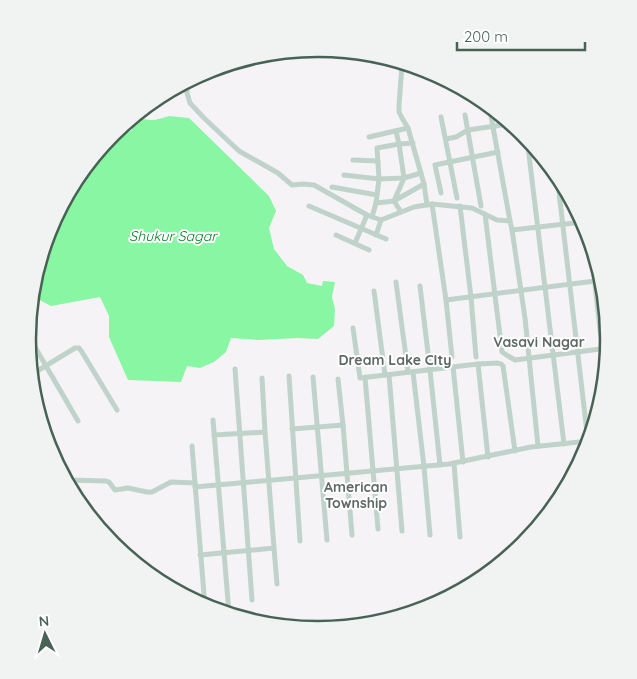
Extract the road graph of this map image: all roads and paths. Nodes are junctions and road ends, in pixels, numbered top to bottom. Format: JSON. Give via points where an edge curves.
{"nodes":[{"id":1,"x":402,"y":70,"type":"edge"},
{"id":2,"x":187,"y":90,"type":"edge"},
{"id":3,"x":465,"y":115,"type":"dead end"},
{"id":4,"x":491,"y":116,"type":"dead end"},
{"id":5,"x":441,"y":117,"type":"dead end"},
{"id":6,"x":502,"y":125,"type":"edge"},
{"id":7,"x":493,"y":126,"type":"junction"},
{"id":8,"x":408,"y":128,"type":"junction"},
{"id":9,"x":468,"y":130,"type":"junction"},
{"id":10,"x":396,"y":131,"type":"junction"},
{"id":11,"x":369,"y":137,"type":"dead end"},
{"id":12,"x":446,"y":139,"type":"junction"},
{"id":13,"x":413,"y":143,"type":"junction"},
{"id":14,"x":399,"y":144,"type":"junction"},
{"id":15,"x":529,"y":151,"type":"edge"},
{"id":16,"x":498,"y":152,"type":"junction"},
{"id":17,"x":473,"y":156,"type":"junction"},
{"id":18,"x":353,"y":160,"type":"dead end"},
{"id":19,"x":378,"y":161,"type":"junction"},
{"id":20,"x":450,"y":161,"type":"junction"},
{"id":21,"x":421,"y":173,"type":"junction"},
{"id":22,"x":344,"y":175,"type":"dead end"},
{"id":23,"x":404,"y":178,"type":"junction"},
{"id":24,"x":379,"y":179,"type":"junction"},
{"id":25,"x":424,"y":184,"type":"junction"},
{"id":26,"x":332,"y":187,"type":"dead end"},
{"id":27,"x":559,"y":192,"type":"edge"},
{"id":28,"x":441,"y":193,"type":"dead end"},
{"id":29,"x":377,"y":195,"type":"junction"},
{"id":30,"x":457,"y":198,"type":"dead end"},
{"id":31,"x":394,"y":201,"type":"junction"},
{"id":32,"x":376,"y":203,"type":"junction"},
{"id":33,"x":429,"y":204,"type":"junction"},
{"id":34,"x":310,"y":206,"type":"dead end"},
{"id":35,"x":460,"y":206,"type":"junction"},
{"id":36,"x":481,"y":206,"type":"dead end"},
{"id":37,"x":401,"y":212,"type":"junction"},
{"id":38,"x":485,"y":214,"type":"junction"},
{"id":39,"x":369,"y":216,"type":"junction"},
{"id":40,"x":382,"y":220,"type":"junction"},
{"id":41,"x":510,"y":221,"type":"junction"},
{"id":42,"x":575,"y":223,"type":"edge"},
{"id":43,"x":562,"y":224,"type":"junction"},
{"id":44,"x":538,"y":226,"type":"junction"},
{"id":45,"x":361,"y":229,"type":"junction"},
{"id":46,"x":512,"y":230,"type":"junction"},
{"id":47,"x":336,"y":235,"type":"dead end"},
{"id":48,"x":376,"y":235,"type":"junction"},
{"id":49,"x":386,"y":239,"type":"dead end"},
{"id":50,"x":355,"y":243,"type":"junction"},
{"id":51,"x":369,"y":250,"type":"dead end"},
{"id":52,"x":595,"y":281,"type":"edge"},
{"id":53,"x":396,"y":282,"type":"dead end"},
{"id":54,"x":571,"y":285,"type":"junction"},
{"id":55,"x":420,"y":286,"type":"dead end"},
{"id":56,"x":545,"y":287,"type":"junction"},
{"id":57,"x":520,"y":290,"type":"junction"},
{"id":58,"x":374,"y":291,"type":"dead end"},
{"id":59,"x":495,"y":293,"type":"junction"},
{"id":60,"x":471,"y":297,"type":"junction"},
{"id":61,"x":446,"y":300,"type":"junction"},
{"id":62,"x":353,"y":328,"type":"dead end"},
{"id":63,"x":600,"y":349,"type":"edge"},
{"id":64,"x":37,"y":350,"type":"edge"},
{"id":65,"x":577,"y":352,"type":"junction"},
{"id":66,"x":553,"y":355,"type":"junction"},
{"id":67,"x":452,"y":357,"type":"dead end"},
{"id":68,"x":476,"y":357,"type":"dead end"},
{"id":69,"x":528,"y":358,"type":"junction"},
{"id":70,"x":478,"y":364,"type":"junction"},
{"id":71,"x":46,"y":366,"type":"junction"},
{"id":72,"x":453,"y":367,"type":"junction"},
{"id":73,"x":235,"y":368,"type":"dead end"},
{"id":74,"x":38,"y":370,"type":"edge"},
{"id":75,"x":430,"y":370,"type":"junction"},
{"id":76,"x":410,"y":372,"type":"junction"},
{"id":77,"x":387,"y":375,"type":"junction"},
{"id":78,"x":288,"y":376,"type":"dead end"},
{"id":79,"x":313,"y":377,"type":"dead end"},
{"id":80,"x":365,"y":377,"type":"junction"},
{"id":81,"x":262,"y":378,"type":"dead end"},
{"id":82,"x":338,"y":379,"type":"dead end"},
{"id":83,"x":117,"y":410,"type":"dead end"},
{"id":84,"x":213,"y":420,"type":"dead end"},
{"id":85,"x":78,"y":421,"type":"dead end"},
{"id":86,"x":343,"y":425,"type":"junction"},
{"id":87,"x":587,"y":426,"type":"edge"},
{"id":88,"x":317,"y":427,"type":"junction"},
{"id":89,"x":292,"y":429,"type":"junction"},
{"id":90,"x":265,"y":432,"type":"junction"},
{"id":91,"x":240,"y":434,"type":"junction"},
{"id":92,"x":214,"y":436,"type":"junction"},
{"id":93,"x":581,"y":442,"type":"edge"},
{"id":94,"x":564,"y":444,"type":"junction"},
{"id":95,"x":192,"y":446,"type":"dead end"},
{"id":96,"x":538,"y":446,"type":"junction"},
{"id":97,"x":515,"y":451,"type":"junction"},
{"id":98,"x":488,"y":457,"type":"junction"},
{"id":99,"x":463,"y":462,"type":"junction"},
{"id":100,"x":454,"y":464,"type":"junction"},
{"id":101,"x":440,"y":465,"type":"junction"},
{"id":102,"x":424,"y":467,"type":"junction"},
{"id":103,"x":398,"y":469,"type":"junction"},
{"id":104,"x":373,"y":471,"type":"junction"},
{"id":105,"x":347,"y":473,"type":"junction"},
{"id":106,"x":321,"y":476,"type":"junction"},
{"id":107,"x":296,"y":478,"type":"junction"},
{"id":108,"x":74,"y":480,"type":"edge"},
{"id":109,"x":269,"y":480,"type":"junction"},
{"id":110,"x":244,"y":482,"type":"junction"},
{"id":111,"x":218,"y":484,"type":"junction"},
{"id":112,"x":195,"y":485,"type":"junction"},
{"id":113,"x":378,"y":529,"type":"dead end"},
{"id":114,"x":402,"y":531,"type":"dead end"},
{"id":115,"x":430,"y":535,"type":"dead end"},
{"id":116,"x":352,"y":536,"type":"dead end"},
{"id":117,"x":460,"y":537,"type":"dead end"},
{"id":118,"x":327,"y":540,"type":"dead end"},
{"id":119,"x":300,"y":541,"type":"dead end"},
{"id":120,"x":274,"y":548,"type":"junction"},
{"id":121,"x":248,"y":551,"type":"junction"},
{"id":122,"x":224,"y":553,"type":"junction"},
{"id":123,"x":200,"y":555,"type":"junction"},
{"id":124,"x":277,"y":584,"type":"dead end"},
{"id":125,"x":204,"y":597,"type":"edge"},
{"id":126,"x":252,"y":600,"type":"dead end"},
{"id":127,"x":229,"y":607,"type":"edge"}],
"edges":[{"from":1,"to":8,"type":"street","via":[[398,105]]},
{"from":2,"to":39,"type":"street","via":[[190,103],[239,151],[278,173],[292,185],[314,185]]},
{"from":3,"to":9,"type":"street"},
{"from":4,"to":7,"type":"street"},
{"from":5,"to":12,"type":"street"},
{"from":6,"to":7,"type":"street"},
{"from":7,"to":9,"type":"street"},
{"from":7,"to":16,"type":"street"},
{"from":8,"to":10,"type":"street"},
{"from":8,"to":13,"type":"street"},
{"from":9,"to":12,"type":"street"},
{"from":9,"to":17,"type":"street"},
{"from":10,"to":11,"type":"street"},
{"from":10,"to":14,"type":"street"},
{"from":12,"to":20,"type":"street"},
{"from":13,"to":14,"type":"street"},
{"from":13,"to":21,"type":"street"},
{"from":14,"to":19,"type":"street","via":[[377,148]]},
{"from":14,"to":23,"type":"street"},
{"from":15,"to":44,"type":"street"},
{"from":16,"to":17,"type":"street"},
{"from":16,"to":41,"type":"street"},
{"from":17,"to":20,"type":"street"},
{"from":17,"to":36,"type":"street"},
{"from":18,"to":19,"type":"street"},
{"from":19,"to":24,"type":"street"},
{"from":20,"to":28,"type":"street","via":[[435,165]]},
{"from":20,"to":30,"type":"street"},
{"from":21,"to":23,"type":"street"},
{"from":21,"to":25,"type":"street"},
{"from":22,"to":24,"type":"street"},
{"from":23,"to":24,"type":"street"},
{"from":23,"to":31,"type":"street"},
{"from":24,"to":29,"type":"street"},
{"from":25,"to":31,"type":"street"},
{"from":25,"to":33,"type":"street"},
{"from":26,"to":29,"type":"street"},
{"from":27,"to":43,"type":"street"},
{"from":29,"to":32,"type":"street"},
{"from":31,"to":32,"type":"street"},
{"from":31,"to":37,"type":"street"},
{"from":32,"to":39,"type":"street"},
{"from":33,"to":35,"type":"street"},
{"from":33,"to":37,"type":"street"},
{"from":33,"to":61,"type":"street"},
{"from":34,"to":45,"type":"street"},
{"from":35,"to":38,"type":"street"},
{"from":35,"to":60,"type":"street"},
{"from":37,"to":40,"type":"street"},
{"from":38,"to":41,"type":"street","via":[[497,220]]},
{"from":38,"to":59,"type":"street"},
{"from":39,"to":40,"type":"street"},
{"from":39,"to":45,"type":"street"},
{"from":40,"to":48,"type":"street"},
{"from":41,"to":46,"type":"street"},
{"from":42,"to":43,"type":"street"},
{"from":43,"to":44,"type":"street"},
{"from":43,"to":54,"type":"street"},
{"from":44,"to":46,"type":"street"},
{"from":44,"to":56,"type":"street"},
{"from":45,"to":48,"type":"street"},
{"from":45,"to":50,"type":"street"},
{"from":46,"to":57,"type":"street"},
{"from":47,"to":50,"type":"street"},
{"from":48,"to":49,"type":"street"},
{"from":50,"to":51,"type":"street"},
{"from":52,"to":54,"type":"street"},
{"from":53,"to":76,"type":"street"},
{"from":54,"to":56,"type":"street"},
{"from":54,"to":65,"type":"street"},
{"from":55,"to":75,"type":"street"},
{"from":56,"to":57,"type":"street"},
{"from":56,"to":66,"type":"street"},
{"from":57,"to":59,"type":"street"},
{"from":57,"to":69,"type":"street"},
{"from":58,"to":77,"type":"street"},
{"from":59,"to":60,"type":"street"},
{"from":59,"to":69,"type":"street","via":[[502,352],[515,360]]},
{"from":60,"to":61,"type":"street"},
{"from":60,"to":68,"type":"street"},
{"from":61,"to":67,"type":"street"},
{"from":62,"to":80,"type":"street","via":[[360,378]]},
{"from":63,"to":65,"type":"street"},
{"from":64,"to":71,"type":"street"},
{"from":65,"to":66,"type":"street"},
{"from":65,"to":87,"type":"street"},
{"from":66,"to":69,"type":"street"},
{"from":66,"to":94,"type":"street"},
{"from":69,"to":96,"type":"street"},
{"from":70,"to":72,"type":"street"},
{"from":70,"to":97,"type":"street","via":[[498,363],[503,366]]},
{"from":70,"to":98,"type":"street"},
{"from":71,"to":74,"type":"street"},
{"from":71,"to":83,"type":"street","via":[[78,348]]},
{"from":71,"to":85,"type":"street"},
{"from":72,"to":75,"type":"street"},
{"from":72,"to":99,"type":"street"},
{"from":73,"to":91,"type":"street"},
{"from":75,"to":76,"type":"street"},
{"from":75,"to":101,"type":"street"},
{"from":76,"to":77,"type":"street"},
{"from":76,"to":102,"type":"street"},
{"from":77,"to":80,"type":"street"},
{"from":77,"to":103,"type":"street"},
{"from":78,"to":89,"type":"street"},
{"from":79,"to":88,"type":"street"},
{"from":80,"to":104,"type":"street"},
{"from":81,"to":90,"type":"street"},
{"from":82,"to":86,"type":"street"},
{"from":84,"to":92,"type":"street"},
{"from":86,"to":88,"type":"street"},
{"from":86,"to":105,"type":"street"},
{"from":88,"to":89,"type":"street"},
{"from":88,"to":106,"type":"street"},
{"from":89,"to":107,"type":"street"},
{"from":90,"to":91,"type":"street"},
{"from":90,"to":109,"type":"street"},
{"from":91,"to":92,"type":"street"},
{"from":91,"to":110,"type":"street"},
{"from":92,"to":111,"type":"street"},
{"from":93,"to":94,"type":"street"},
{"from":94,"to":96,"type":"street"},
{"from":95,"to":112,"type":"street"},
{"from":96,"to":97,"type":"street"},
{"from":97,"to":98,"type":"street"},
{"from":98,"to":99,"type":"street"},
{"from":99,"to":100,"type":"street"},
{"from":100,"to":101,"type":"street"},
{"from":100,"to":117,"type":"street"},
{"from":101,"to":102,"type":"street"},
{"from":102,"to":103,"type":"street"},
{"from":102,"to":115,"type":"street"},
{"from":103,"to":104,"type":"street"},
{"from":103,"to":114,"type":"street"},
{"from":104,"to":105,"type":"street"},
{"from":104,"to":113,"type":"street"},
{"from":105,"to":106,"type":"street"},
{"from":105,"to":116,"type":"street"},
{"from":106,"to":107,"type":"street"},
{"from":106,"to":118,"type":"street"},
{"from":107,"to":109,"type":"street"},
{"from":107,"to":119,"type":"street"},
{"from":108,"to":112,"type":"street","via":[[106,481],[115,490],[128,488],[147,492],[171,482]]},
{"from":109,"to":110,"type":"street"},
{"from":109,"to":120,"type":"street"},
{"from":110,"to":111,"type":"street"},
{"from":110,"to":121,"type":"street"},
{"from":111,"to":112,"type":"street"},
{"from":111,"to":122,"type":"street"},
{"from":112,"to":123,"type":"street"},
{"from":120,"to":121,"type":"street"},
{"from":120,"to":124,"type":"street"},
{"from":121,"to":122,"type":"street"},
{"from":121,"to":126,"type":"street"},
{"from":122,"to":123,"type":"street"},
{"from":122,"to":127,"type":"street"},
{"from":123,"to":125,"type":"street"}]}
